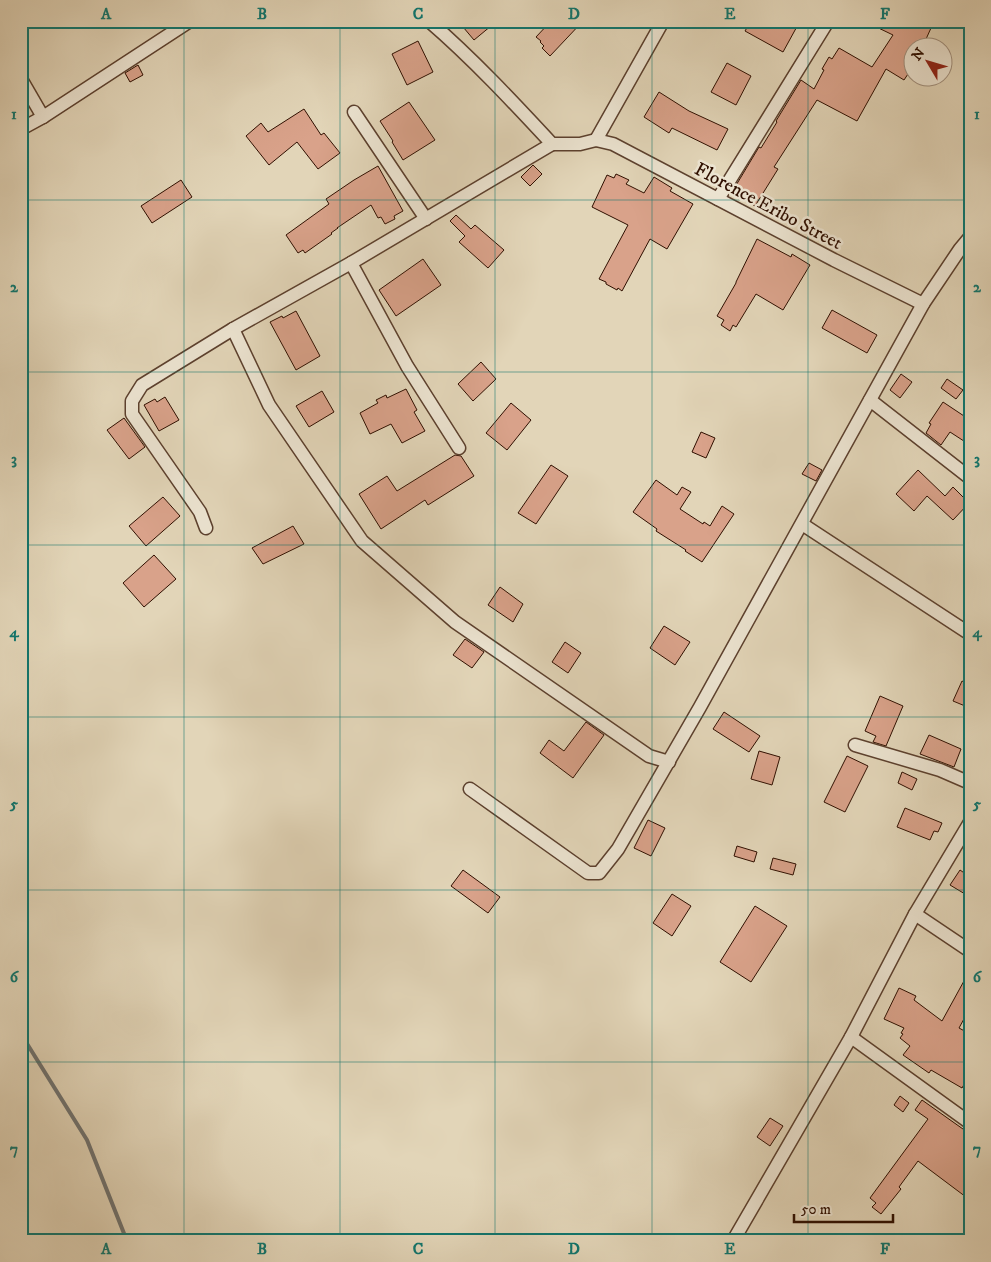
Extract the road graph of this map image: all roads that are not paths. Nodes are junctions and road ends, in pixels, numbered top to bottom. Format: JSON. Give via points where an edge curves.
{"nodes":[{"id":1,"x":190,"y":21,"type":"edge"},
{"id":2,"x":429,"y":21,"type":"edge"},
{"id":3,"x":663,"y":21,"type":"edge"},
{"id":4,"x":828,"y":21,"type":"edge"},
{"id":5,"x":21,"y":79,"type":"edge"},
{"id":6,"x":354,"y":112,"type":"dead end"},
{"id":7,"x":43,"y":117,"type":"junction"},
{"id":8,"x":21,"y":129,"type":"edge"},
{"id":9,"x":596,"y":140,"type":"junction"},
{"id":10,"x":552,"y":144,"type":"junction"},
{"id":11,"x":718,"y":199,"type":"junction"},
{"id":12,"x":426,"y":219,"type":"junction"},
{"id":13,"x":970,"y":237,"type":"edge"},
{"id":14,"x":351,"y":263,"type":"junction"},
{"id":15,"x":923,"y":304,"type":"junction"},
{"id":16,"x":233,"y":330,"type":"junction"},
{"id":17,"x":870,"y":400,"type":"junction"},
{"id":18,"x":459,"y":448,"type":"dead end"},
{"id":19,"x":970,"y":478,"type":"edge"},
{"id":20,"x":802,"y":524,"type":"junction"},
{"id":21,"x":206,"y":528,"type":"dead end"},
{"id":22,"x":970,"y":634,"type":"edge"},
{"id":23,"x":855,"y":745,"type":"dead end"},
{"id":24,"x":669,"y":762,"type":"junction"},
{"id":25,"x":970,"y":783,"type":"edge"},
{"id":26,"x":470,"y":789,"type":"dead end"},
{"id":27,"x":970,"y":822,"type":"edge"},
{"id":28,"x":916,"y":914,"type":"junction"},
{"id":29,"x":970,"y":951,"type":"edge"},
{"id":30,"x":851,"y":1037,"type":"junction"},
{"id":31,"x":970,"y":1124,"type":"edge"},
{"id":32,"x":733,"y":1241,"type":"edge"}],
"edges":[{"from":1,"to":7,"type":"street"},
{"from":2,"to":10,"type":"street","via":[[509,97]]},
{"from":3,"to":9,"type":"street"},
{"from":4,"to":11,"type":"street"},
{"from":5,"to":7,"type":"street"},
{"from":6,"to":12,"type":"street"},
{"from":7,"to":8,"type":"street"},
{"from":9,"to":10,"type":"street","via":[[580,144]]},
{"from":9,"to":11,"type":"street","name":"Florence Eribo Street","via":[[613,144]]},
{"from":10,"to":12,"type":"street"},
{"from":11,"to":15,"type":"street","name":"Florence Eribo Street"},
{"from":12,"to":14,"type":"street"},
{"from":13,"to":15,"type":"street"},
{"from":14,"to":16,"type":"street"},
{"from":14,"to":18,"type":"street","via":[[407,366]]},
{"from":15,"to":17,"type":"street"},
{"from":16,"to":21,"type":"street","via":[[142,385],[132,401],[132,414],[200,512]]},
{"from":16,"to":24,"type":"street","via":[[269,405],[362,541],[455,622],[649,756]]},
{"from":17,"to":19,"type":"street"},
{"from":17,"to":20,"type":"street"},
{"from":20,"to":22,"type":"street"},
{"from":20,"to":24,"type":"street"},
{"from":23,"to":25,"type":"street","via":[[940,770]]},
{"from":24,"to":26,"type":"street","via":[[618,849],[599,873],[588,873]]},
{"from":27,"to":28,"type":"street"},
{"from":28,"to":29,"type":"street"},
{"from":28,"to":30,"type":"street"},
{"from":30,"to":31,"type":"street"},
{"from":30,"to":32,"type":"street"}]}
